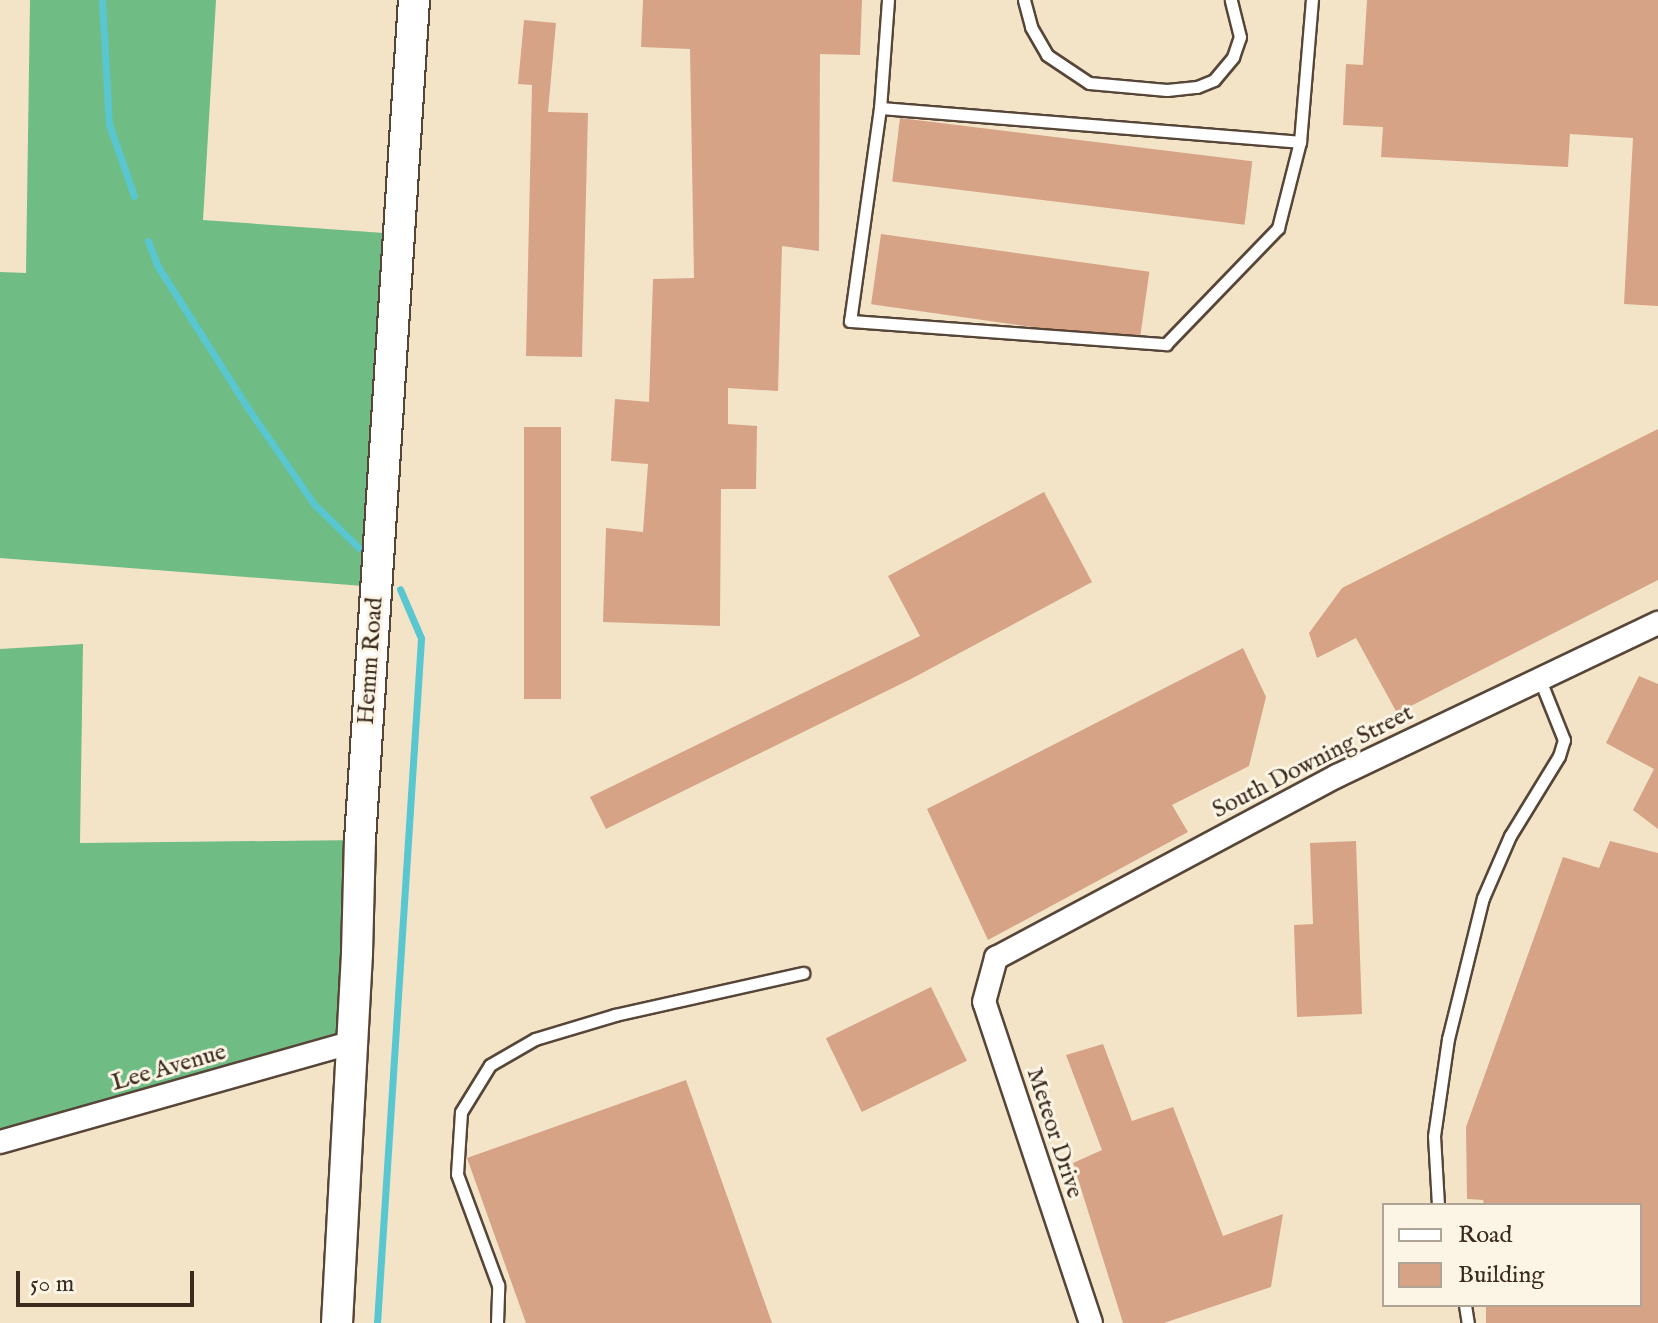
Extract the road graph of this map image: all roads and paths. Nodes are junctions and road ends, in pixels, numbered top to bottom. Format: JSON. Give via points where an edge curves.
{"nodes":[{"id":1,"x":414,"y":0,"type":"edge"},
{"id":2,"x":888,"y":0,"type":"edge"},
{"id":3,"x":1024,"y":0,"type":"edge"},
{"id":4,"x":1231,"y":0,"type":"edge"},
{"id":5,"x":1312,"y":0,"type":"edge"},
{"id":6,"x":880,"y":108,"type":"junction"},
{"id":7,"x":1300,"y":142,"type":"junction"},
{"id":8,"x":1658,"y":623,"type":"edge"},
{"id":9,"x":1540,"y":680,"type":"junction"},
{"id":10,"x":996,"y":958,"type":"joint"},
{"id":11,"x":803,"y":973,"type":"dead end"},
{"id":12,"x":351,"y":1043,"type":"junction"},
{"id":13,"x":0,"y":1142,"type":"edge"},
{"id":14,"x":1438,"y":1203,"type":"edge"},
{"id":15,"x":337,"y":1323,"type":"edge"},
{"id":16,"x":497,"y":1323,"type":"edge"},
{"id":17,"x":1091,"y":1323,"type":"edge"}],
"edges":[{"from":1,"to":12,"type":"street","name":"Hemm Road"},
{"from":2,"to":6,"type":"lane"},
{"from":3,"to":4,"type":"lane","via":[[1047,55],[1089,83],[1167,90],[1214,80],[1233,57],[1240,37]]},
{"from":5,"to":7,"type":"lane"},
{"from":6,"to":7,"type":"lane"},
{"from":6,"to":7,"type":"lane","via":[[850,321],[1166,344],[1278,228]]},
{"from":8,"to":9,"type":"street","name":"South Downing Street"},
{"from":9,"to":10,"type":"street","name":"South Downing Street","via":[[1337,776]]},
{"from":9,"to":14,"type":"lane","via":[[1564,740],[1510,836],[1483,898],[1448,1039],[1434,1136]]},
{"from":10,"to":17,"type":"street","name":"Meteor Drive","via":[[984,1002]]},
{"from":11,"to":16,"type":"lane","via":[[615,1015],[535,1039],[490,1065],[461,1112],[457,1174],[498,1285]]},
{"from":12,"to":13,"type":"street","name":"Lee Avenue"},
{"from":12,"to":15,"type":"street","name":"Hemm Road"}]}
